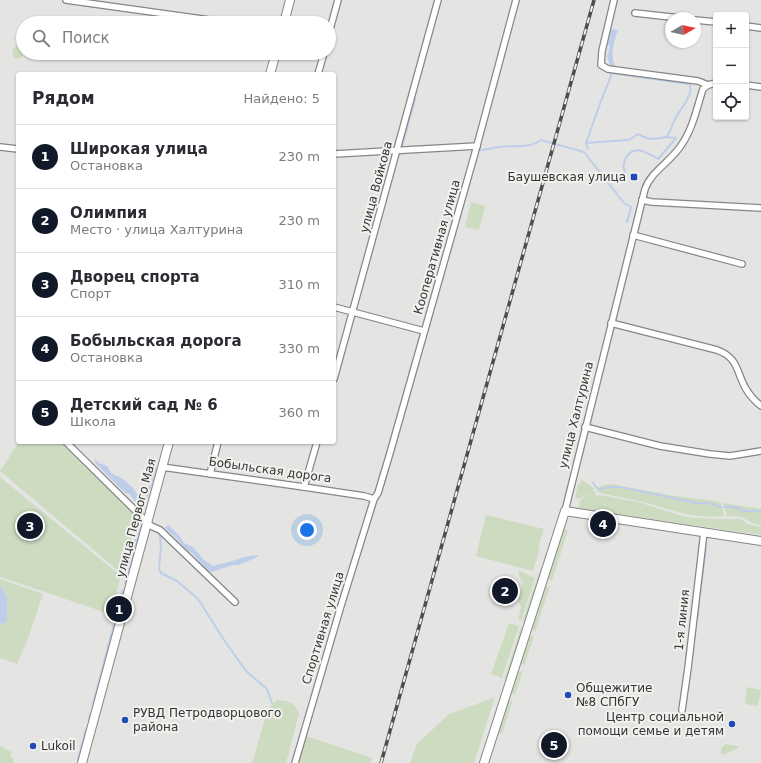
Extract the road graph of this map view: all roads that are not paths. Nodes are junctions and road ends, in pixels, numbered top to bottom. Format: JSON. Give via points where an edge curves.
{"nodes":[{"id":1,"x":66,"y":0,"type":"edge"},
{"id":2,"x":290,"y":0,"type":"edge"},
{"id":3,"x":338,"y":0,"type":"edge"},
{"id":4,"x":438,"y":0,"type":"edge"},
{"id":5,"x":516,"y":0,"type":"edge"},
{"id":6,"x":614,"y":0,"type":"edge"},
{"id":7,"x":636,"y":13,"type":"dead end"},
{"id":8,"x":181,"y":16,"type":"edge"},
{"id":9,"x":286,"y":16,"type":"edge"},
{"id":10,"x":334,"y":16,"type":"edge"},
{"id":11,"x":665,"y":16,"type":"edge"},
{"id":12,"x":701,"y":21,"type":"edge"},
{"id":13,"x":713,"y":22,"type":"edge"},
{"id":14,"x":749,"y":26,"type":"edge"},
{"id":15,"x":761,"y":28,"type":"edge"},
{"id":16,"x":274,"y":60,"type":"edge"},
{"id":17,"x":322,"y":60,"type":"edge"},
{"id":18,"x":271,"y":72,"type":"edge"},
{"id":19,"x":319,"y":72,"type":"edge"},
{"id":20,"x":713,"y":84,"type":"edge"},
{"id":21,"x":708,"y":85,"type":"junction"},
{"id":22,"x":749,"y":85,"type":"edge"},
{"id":23,"x":761,"y":87,"type":"edge"},
{"id":24,"x":477,"y":146,"type":"junction"},
{"id":25,"x":0,"y":147,"type":"edge"},
{"id":26,"x":16,"y":149,"type":"edge"},
{"id":27,"x":397,"y":151,"type":"junction"},
{"id":28,"x":336,"y":154,"type":"edge"},
{"id":29,"x":642,"y":200,"type":"junction"},
{"id":30,"x":761,"y":208,"type":"edge"},
{"id":31,"x":633,"y":235,"type":"junction"},
{"id":32,"x":742,"y":264,"type":"dead end"},
{"id":33,"x":336,"y":308,"type":"edge"},
{"id":34,"x":353,"y":312,"type":"junction"},
{"id":35,"x":611,"y":323,"type":"junction"},
{"id":36,"x":424,"y":331,"type":"junction"},
{"id":37,"x":336,"y":372,"type":"edge"},
{"id":38,"x":761,"y":406,"type":"edge"},
{"id":39,"x":585,"y":427,"type":"junction"},
{"id":40,"x":68,"y":444,"type":"edge"},
{"id":41,"x":168,"y":444,"type":"edge"},
{"id":42,"x":218,"y":444,"type":"edge"},
{"id":43,"x":316,"y":444,"type":"edge"},
{"id":44,"x":761,"y":451,"type":"edge"},
{"id":45,"x":162,"y":467,"type":"junction"},
{"id":46,"x":210,"y":474,"type":"junction"},
{"id":47,"x":304,"y":487,"type":"junction"},
{"id":48,"x":374,"y":499,"type":"junction"},
{"id":49,"x":565,"y":511,"type":"junction"},
{"id":50,"x":148,"y":522,"type":"junction"},
{"id":51,"x":704,"y":532,"type":"junction"},
{"id":52,"x":761,"y":540,"type":"edge"},
{"id":53,"x":235,"y":602,"type":"dead end"},
{"id":54,"x":682,"y":710,"type":"dead end"},
{"id":55,"x":82,"y":763,"type":"edge"},
{"id":56,"x":295,"y":763,"type":"edge"},
{"id":57,"x":484,"y":763,"type":"edge"}],
"edges":[{"from":1,"to":8,"type":"street"},
{"from":2,"to":9,"type":"street"},
{"from":3,"to":10,"type":"street"},
{"from":4,"to":27,"type":"street","name":"улица Войкова"},
{"from":5,"to":24,"type":"street","name":"Кооперативная улица"},
{"from":6,"to":21,"type":"street","via":[[601,65],[608,69],[698,81]]},
{"from":7,"to":11,"type":"street"},
{"from":12,"to":13,"type":"street"},
{"from":14,"to":15,"type":"street"},
{"from":16,"to":18,"type":"street"},
{"from":17,"to":19,"type":"street"},
{"from":20,"to":21,"type":"street"},
{"from":21,"to":29,"type":"street","name":"улица Халтурина","via":[[703,89],[683,144],[648,182]]},
{"from":22,"to":23,"type":"street"},
{"from":24,"to":27,"type":"street"},
{"from":24,"to":36,"type":"street","name":"Кооперативная улица"},
{"from":25,"to":26,"type":"street"},
{"from":27,"to":28,"type":"street"},
{"from":27,"to":34,"type":"street","name":"улица Войкова"},
{"from":29,"to":30,"type":"street"},
{"from":29,"to":31,"type":"street","name":"улица Халтурина"},
{"from":31,"to":32,"type":"street"},
{"from":31,"to":35,"type":"street","name":"улица Халтурина"},
{"from":33,"to":34,"type":"street"},
{"from":34,"to":36,"type":"street"},
{"from":34,"to":37,"type":"street","name":"улица Войкова"},
{"from":35,"to":38,"type":"street","via":[[724,352],[734,362],[745,389]]},
{"from":35,"to":39,"type":"street","name":"улица Халтурина"},
{"from":36,"to":48,"type":"street","name":"Кооперативная улица","via":[[384,473]]},
{"from":39,"to":44,"type":"street","via":[[660,446],[697,452],[730,456]]},
{"from":39,"to":49,"type":"street","name":"улица Халтурина"},
{"from":40,"to":50,"type":"street"},
{"from":41,"to":45,"type":"street","name":"улица Первого Мая"},
{"from":42,"to":46,"type":"street"},
{"from":43,"to":47,"type":"street"},
{"from":45,"to":46,"type":"street","name":"Бобыльская дорога"},
{"from":45,"to":50,"type":"street","name":"улица Первого Мая"},
{"from":46,"to":47,"type":"street","name":"Бобыльская дорога"},
{"from":47,"to":48,"type":"street","name":"Бобыльская дорога"},
{"from":48,"to":56,"type":"street","name":"Спортивная улица"},
{"from":49,"to":51,"type":"street"},
{"from":49,"to":57,"type":"street","name":"улица Халтурина"},
{"from":50,"to":53,"type":"street","via":[[160,530]]},
{"from":50,"to":55,"type":"street","name":"улица Первого Мая"},
{"from":51,"to":52,"type":"street"},
{"from":51,"to":54,"type":"street","name":"1-я линия"}]}
